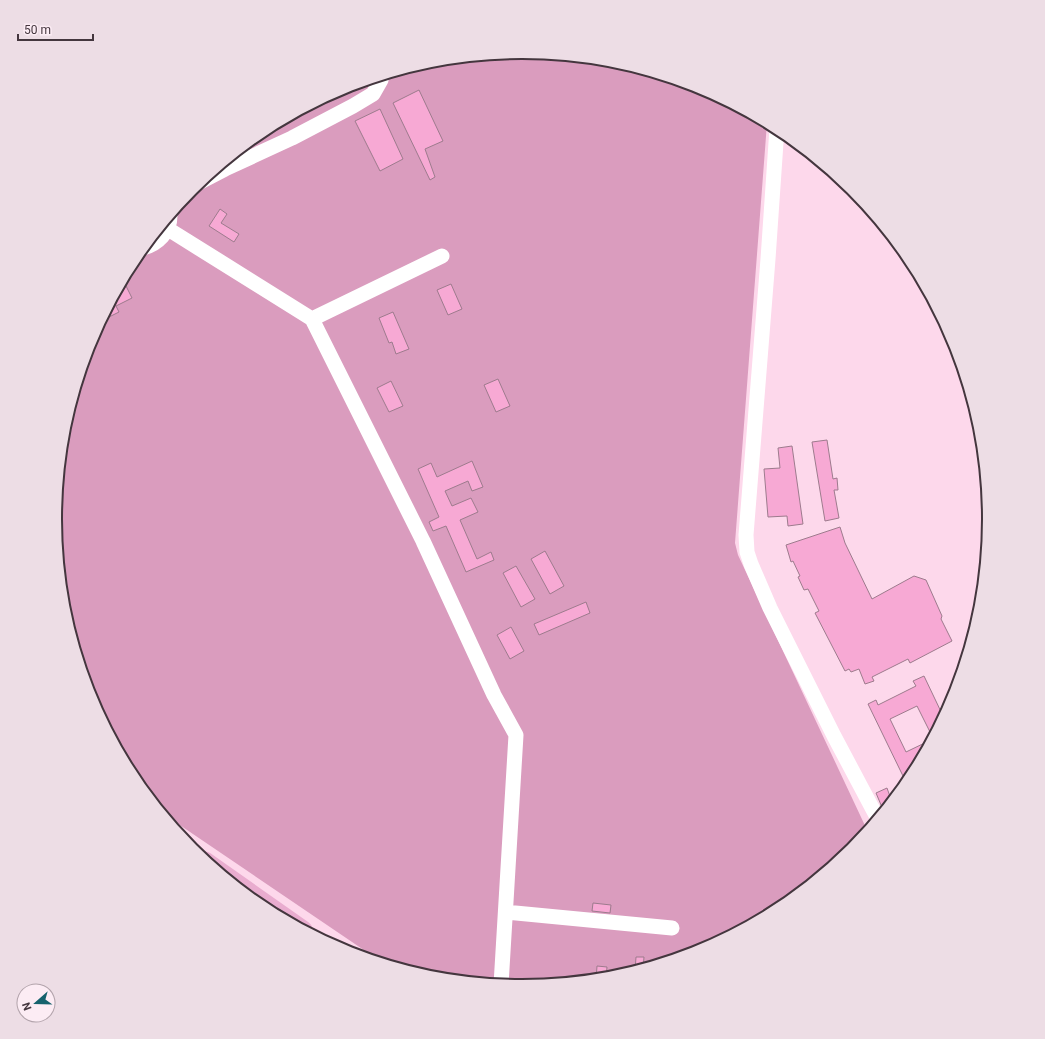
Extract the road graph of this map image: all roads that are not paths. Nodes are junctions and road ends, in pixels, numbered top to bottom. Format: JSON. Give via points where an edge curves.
{"nodes":[{"id":1,"x":380,"y":81,"type":"edge"},
{"id":2,"x":776,"y":136,"type":"edge"},
{"id":3,"x":231,"y":163,"type":"edge"},
{"id":4,"x":170,"y":223,"type":"edge"},
{"id":5,"x":167,"y":227,"type":"edge"},
{"id":6,"x":153,"y":244,"type":"edge"},
{"id":7,"x":442,"y":256,"type":"dead end"},
{"id":8,"x":312,"y":319,"type":"junction"},
{"id":9,"x":876,"y":815,"type":"edge"},
{"id":10,"x":506,"y":912,"type":"junction"},
{"id":11,"x":672,"y":928,"type":"dead end"},
{"id":12,"x":501,"y":979,"type":"edge"}],
"edges":[{"from":1,"to":3,"type":"street","via":[[373,94],[353,106],[292,138]]},
{"from":2,"to":9,"type":"street","via":[[746,535],[747,552],[770,608]]},
{"from":4,"to":8,"type":"street"},
{"from":5,"to":6,"type":"street","via":[[162,238]]},
{"from":7,"to":8,"type":"street"},
{"from":8,"to":10,"type":"street","via":[[423,541],[494,695],[516,735]]},
{"from":10,"to":11,"type":"street"},
{"from":10,"to":12,"type":"street"}]}
